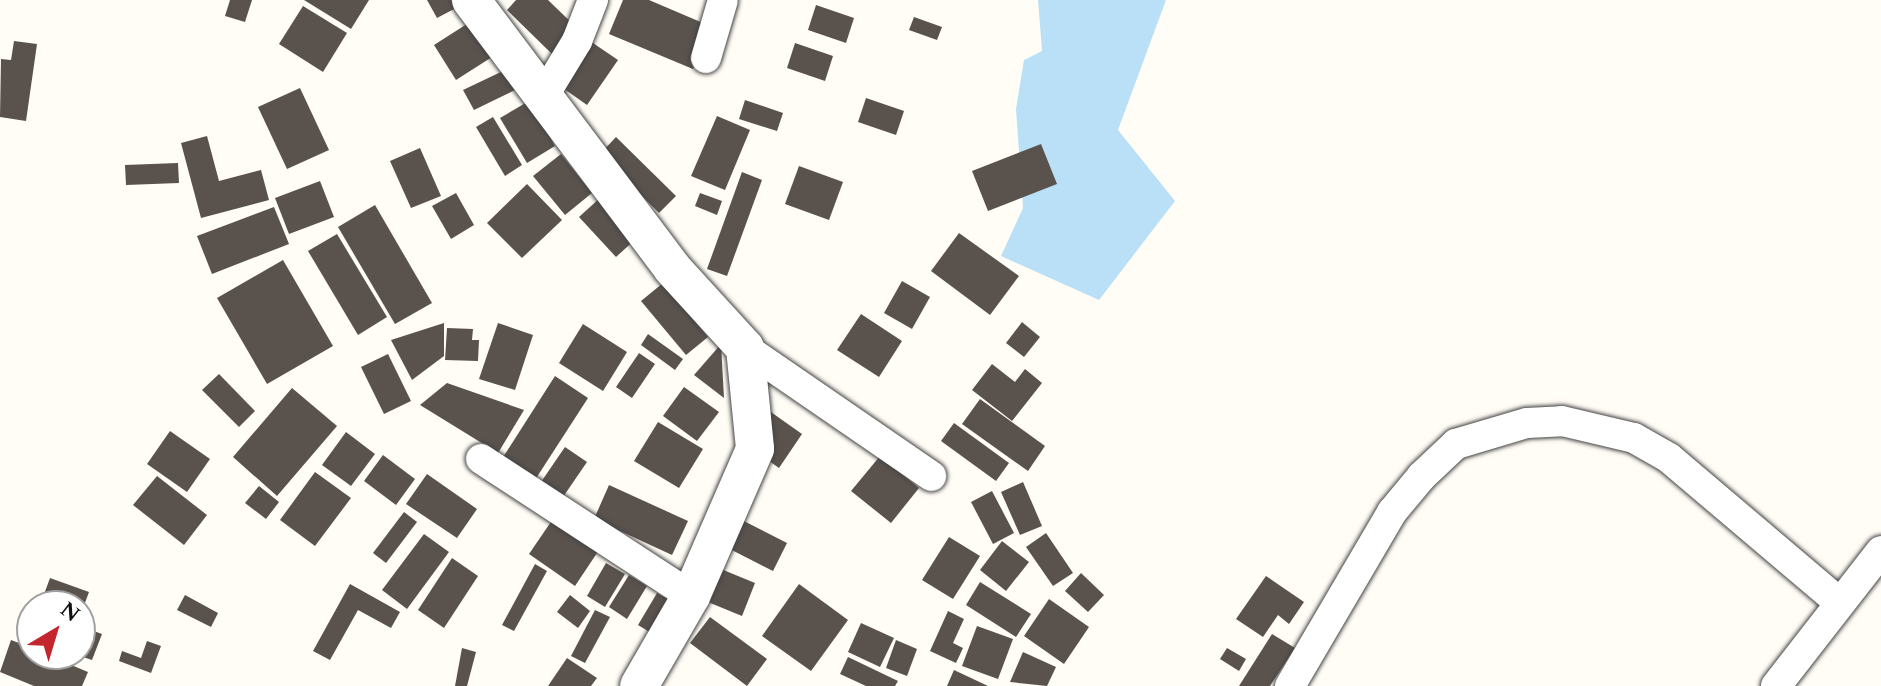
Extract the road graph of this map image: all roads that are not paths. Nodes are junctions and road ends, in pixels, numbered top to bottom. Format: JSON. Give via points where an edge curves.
{"nodes":[{"id":1,"x":471,"y":0,"type":"edge"},
{"id":2,"x":593,"y":0,"type":"edge"},
{"id":3,"x":723,"y":0,"type":"edge"},
{"id":4,"x":706,"y":58,"type":"dead end"},
{"id":5,"x":543,"y":97,"type":"junction"},
{"id":6,"x":745,"y":348,"type":"junction"},
{"id":7,"x":481,"y":459,"type":"dead end"},
{"id":8,"x":931,"y":476,"type":"dead end"},
{"id":9,"x":1881,"y":551,"type":"edge"},
{"id":10,"x":691,"y":596,"type":"junction"},
{"id":11,"x":1840,"y":603,"type":"junction"},
{"id":12,"x":639,"y":686,"type":"edge"},
{"id":13,"x":1290,"y":686,"type":"edge"},
{"id":14,"x":1776,"y":686,"type":"edge"}],
"edges":[{"from":1,"to":5,"type":"street"},
{"from":2,"to":5,"type":"street","via":[[577,41]]},
{"from":3,"to":4,"type":"street"},
{"from":5,"to":6,"type":"street","via":[[672,268]]},
{"from":6,"to":8,"type":"street"},
{"from":6,"to":10,"type":"street","via":[[755,449]]},
{"from":7,"to":10,"type":"street"},
{"from":9,"to":11,"type":"street"},
{"from":10,"to":12,"type":"street"},
{"from":11,"to":13,"type":"street","via":[[1669,458],[1634,438],[1562,421],[1527,423],[1456,444],[1422,476],[1392,512]]},
{"from":11,"to":14,"type":"street"}]}
